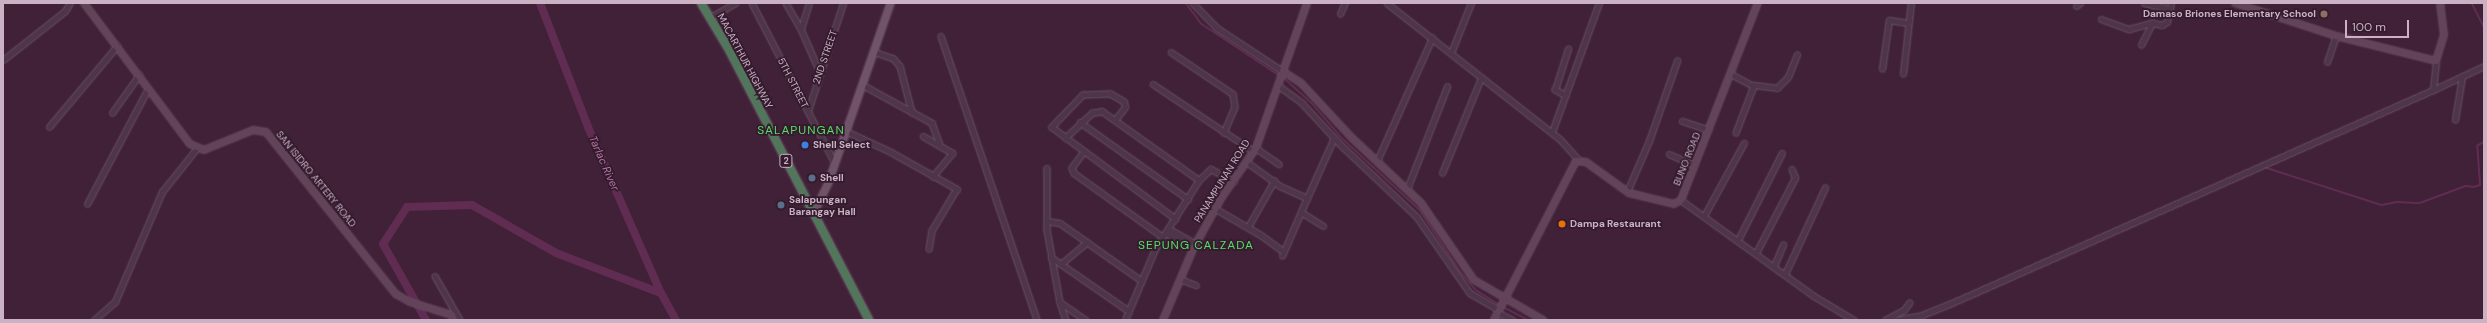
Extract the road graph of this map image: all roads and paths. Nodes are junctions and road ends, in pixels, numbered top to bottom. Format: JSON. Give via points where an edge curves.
{"nodes":[{"id":1,"x":70,"y":3,"type":"edge"},
{"id":2,"x":84,"y":3,"type":"edge"},
{"id":3,"x":701,"y":3,"type":"edge"},
{"id":4,"x":735,"y":3,"type":"edge"},
{"id":5,"x":752,"y":3,"type":"edge"},
{"id":6,"x":786,"y":3,"type":"edge"},
{"id":7,"x":809,"y":3,"type":"edge"},
{"id":8,"x":843,"y":3,"type":"edge"},
{"id":9,"x":890,"y":3,"type":"edge"},
{"id":10,"x":1193,"y":3,"type":"edge"},
{"id":11,"x":1307,"y":3,"type":"edge"},
{"id":12,"x":1345,"y":3,"type":"edge"},
{"id":13,"x":1388,"y":3,"type":"edge"},
{"id":14,"x":1471,"y":3,"type":"edge"},
{"id":15,"x":1600,"y":3,"type":"edge"},
{"id":16,"x":1758,"y":3,"type":"edge"},
{"id":17,"x":1911,"y":3,"type":"edge"},
{"id":18,"x":2144,"y":3,"type":"edge"},
{"id":19,"x":2171,"y":3,"type":"edge"},
{"id":20,"x":2237,"y":3,"type":"edge"},
{"id":21,"x":2440,"y":3,"type":"edge"},
{"id":22,"x":2169,"y":10,"type":"junction"},
{"id":23,"x":1340,"y":14,"type":"dead end"},
{"id":24,"x":712,"y":17,"type":"junction"},
{"id":25,"x":2101,"y":19,"type":"dead end"},
{"id":26,"x":1908,"y":23,"type":"junction"},
{"id":27,"x":2152,"y":23,"type":"junction"},
{"id":28,"x":801,"y":29,"type":"junction"},
{"id":29,"x":941,"y":36,"type":"dead end"},
{"id":30,"x":2336,"y":36,"type":"junction"},
{"id":31,"x":1432,"y":38,"type":"junction"},
{"id":32,"x":2141,"y":45,"type":"dead end"},
{"id":33,"x":116,"y":46,"type":"junction"},
{"id":34,"x":1568,"y":49,"type":"dead end"},
{"id":35,"x":874,"y":52,"type":"junction"},
{"id":36,"x":1170,"y":52,"type":"dead end"},
{"id":37,"x":1451,"y":53,"type":"junction"},
{"id":38,"x":1797,"y":55,"type":"dead end"},
{"id":39,"x":3,"y":60,"type":"edge"},
{"id":40,"x":1677,"y":61,"type":"dead end"},
{"id":41,"x":2327,"y":62,"type":"dead end"},
{"id":42,"x":2436,"y":62,"type":"junction"},
{"id":43,"x":2484,"y":66,"type":"edge"},
{"id":44,"x":1882,"y":69,"type":"dead end"},
{"id":45,"x":819,"y":70,"type":"junction"},
{"id":46,"x":1731,"y":74,"type":"junction"},
{"id":47,"x":1904,"y":74,"type":"dead end"},
{"id":48,"x":139,"y":75,"type":"junction"},
{"id":49,"x":2462,"y":77,"type":"junction"},
{"id":50,"x":1282,"y":78,"type":"junction"},
{"id":51,"x":1481,"y":78,"type":"junction"},
{"id":52,"x":1153,"y":84,"type":"dead end"},
{"id":53,"x":863,"y":85,"type":"junction"},
{"id":54,"x":1754,"y":85,"type":"junction"},
{"id":55,"x":1447,"y":87,"type":"dead end"},
{"id":56,"x":148,"y":89,"type":"junction"},
{"id":57,"x":2433,"y":90,"type":"junction"},
{"id":58,"x":1566,"y":96,"type":"junction"},
{"id":59,"x":808,"y":111,"type":"junction"},
{"id":60,"x":912,"y":112,"type":"junction"},
{"id":61,"x":112,"y":113,"type":"dead end"},
{"id":62,"x":1115,"y":120,"type":"junction"},
{"id":63,"x":2455,"y":120,"type":"dead end"},
{"id":64,"x":1682,"y":121,"type":"dead end"},
{"id":65,"x":1080,"y":122,"type":"junction"},
{"id":66,"x":49,"y":126,"type":"dead end"},
{"id":67,"x":1708,"y":130,"type":"junction"},
{"id":68,"x":846,"y":131,"type":"junction"},
{"id":69,"x":1552,"y":132,"type":"junction"},
{"id":70,"x":1224,"y":133,"type":"junction"},
{"id":71,"x":1736,"y":133,"type":"dead end"},
{"id":72,"x":922,"y":136,"type":"dead end"},
{"id":73,"x":1065,"y":138,"type":"junction"},
{"id":74,"x":1334,"y":138,"type":"junction"},
{"id":75,"x":1744,"y":143,"type":"dead end"},
{"id":76,"x":940,"y":145,"type":"junction"},
{"id":77,"x":197,"y":148,"type":"junction"},
{"id":78,"x":1255,"y":150,"type":"junction"},
{"id":79,"x":1084,"y":152,"type":"junction"},
{"id":80,"x":1669,"y":154,"type":"dead end"},
{"id":81,"x":1782,"y":154,"type":"dead end"},
{"id":82,"x":1578,"y":159,"type":"junction"},
{"id":83,"x":1377,"y":160,"type":"junction"},
{"id":84,"x":1247,"y":162,"type":"junction"},
{"id":85,"x":835,"y":163,"type":"junction"},
{"id":86,"x":1279,"y":164,"type":"dead end"},
{"id":87,"x":1695,"y":165,"type":"junction"},
{"id":88,"x":1047,"y":168,"type":"dead end"},
{"id":89,"x":1792,"y":170,"type":"dead end"},
{"id":90,"x":1442,"y":173,"type":"dead end"},
{"id":91,"x":933,"y":177,"type":"junction"},
{"id":92,"x":1199,"y":180,"type":"junction"},
{"id":93,"x":1234,"y":181,"type":"junction"},
{"id":94,"x":1274,"y":181,"type":"junction"},
{"id":95,"x":1825,"y":188,"type":"dead end"},
{"id":96,"x":1407,"y":189,"type":"junction"},
{"id":97,"x":1627,"y":192,"type":"junction"},
{"id":98,"x":1307,"y":198,"type":"junction"},
{"id":99,"x":1188,"y":199,"type":"junction"},
{"id":100,"x":1681,"y":200,"type":"junction"},
{"id":101,"x":87,"y":204,"type":"dead end"},
{"id":102,"x":1216,"y":209,"type":"junction"},
{"id":103,"x":1301,"y":212,"type":"junction"},
{"id":104,"x":813,"y":213,"type":"junction"},
{"id":105,"x":1704,"y":216,"type":"junction"},
{"id":106,"x":1176,"y":219,"type":"junction"},
{"id":107,"x":1047,"y":220,"type":"junction"},
{"id":108,"x":1323,"y":226,"type":"dead end"},
{"id":109,"x":1248,"y":227,"type":"junction"},
{"id":110,"x":1166,"y":233,"type":"junction"},
{"id":111,"x":1738,"y":240,"type":"junction"},
{"id":112,"x":1087,"y":242,"type":"junction"},
{"id":113,"x":1783,"y":245,"type":"dead end"},
{"id":114,"x":1195,"y":246,"type":"junction"},
{"id":115,"x":929,"y":249,"type":"dead end"},
{"id":116,"x":1280,"y":249,"type":"dead end"},
{"id":117,"x":1756,"y":253,"type":"junction"},
{"id":118,"x":1282,"y":256,"type":"dead end"},
{"id":119,"x":1051,"y":257,"type":"junction"},
{"id":120,"x":1060,"y":264,"type":"junction"},
{"id":121,"x":1774,"y":266,"type":"junction"},
{"id":122,"x":1785,"y":274,"type":"junction"},
{"id":123,"x":435,"y":276,"type":"dead end"},
{"id":124,"x":1180,"y":279,"type":"junction"},
{"id":125,"x":1142,"y":281,"type":"junction"},
{"id":126,"x":1196,"y":285,"type":"dead end"},
{"id":127,"x":1503,"y":298,"type":"junction"},
{"id":128,"x":1060,"y":302,"type":"junction"},
{"id":129,"x":1909,"y":304,"type":"dead end"},
{"id":130,"x":1498,"y":310,"type":"junction"},
{"id":131,"x":1129,"y":311,"type":"junction"},
{"id":132,"x":454,"y":316,"type":"edge"},
{"id":133,"x":94,"y":320,"type":"edge"},
{"id":134,"x":460,"y":320,"type":"edge"},
{"id":135,"x":869,"y":320,"type":"edge"},
{"id":136,"x":1037,"y":320,"type":"edge"},
{"id":137,"x":1066,"y":320,"type":"edge"},
{"id":138,"x":1086,"y":320,"type":"edge"},
{"id":139,"x":1125,"y":320,"type":"edge"},
{"id":140,"x":1163,"y":320,"type":"edge"},
{"id":141,"x":1494,"y":320,"type":"edge"},
{"id":142,"x":1513,"y":320,"type":"edge"},
{"id":143,"x":1543,"y":320,"type":"edge"},
{"id":144,"x":1854,"y":320,"type":"edge"},
{"id":145,"x":1885,"y":320,"type":"edge"},
{"id":146,"x":1894,"y":320,"type":"edge"}],
"edges":[{"from":1,"to":39,"type":"street","via":[[65,11]]},
{"from":2,"to":33,"type":"street"},
{"from":3,"to":24,"type":"highway","name":"MACARTHUR HIGHWAY","number":"2"},
{"from":4,"to":24,"type":"street"},
{"from":5,"to":59,"type":"street","name":"5TH STREET"},
{"from":6,"to":28,"type":"street"},
{"from":7,"to":28,"type":"street"},
{"from":8,"to":45,"type":"street","name":"2ND STREET"},
{"from":9,"to":35,"type":"main road"},
{"from":10,"to":50,"type":"street","via":[[1217,28]]},
{"from":11,"to":50,"type":"street","name":"PANAMPUNAN ROAD"},
{"from":12,"to":23,"type":"street"},
{"from":13,"to":31,"type":"street"},
{"from":14,"to":37,"type":"street"},
{"from":15,"to":58,"type":"street"},
{"from":16,"to":46,"type":"street","name":"BUNO ROAD"},
{"from":17,"to":26,"type":"street"},
{"from":18,"to":22,"type":"street"},
{"from":19,"to":22,"type":"street"},
{"from":20,"to":30,"type":"street"},
{"from":21,"to":42,"type":"street","via":[[2444,35]]},
{"from":22,"to":27,"type":"street","via":[[2165,24]]},
{"from":24,"to":104,"type":"highway","name":"MACARTHUR HIGHWAY","number":"2"},
{"from":25,"to":27,"type":"street","via":[[2129,29]]},
{"from":26,"to":44,"type":"street","via":[[1889,20]]},
{"from":26,"to":47,"type":"street"},
{"from":27,"to":32,"type":"street"},
{"from":28,"to":45,"type":"street"},
{"from":29,"to":136,"type":"street"},
{"from":30,"to":41,"type":"street"},
{"from":30,"to":42,"type":"street"},
{"from":31,"to":37,"type":"street"},
{"from":31,"to":83,"type":"street"},
{"from":33,"to":48,"type":"street"},
{"from":33,"to":66,"type":"street"},
{"from":34,"to":58,"type":"street","via":[[1555,90]]},
{"from":35,"to":53,"type":"main road"},
{"from":35,"to":60,"type":"street","via":[[892,58],[900,66]]},
{"from":36,"to":70,"type":"street","via":[[1233,94],[1235,107]]},
{"from":37,"to":51,"type":"street"},
{"from":38,"to":54,"type":"street","via":[[1788,77],[1777,88]]},
{"from":40,"to":97,"type":"street","via":[[1649,141]]},
{"from":42,"to":57,"type":"street"},
{"from":43,"to":49,"type":"street"},
{"from":45,"to":59,"type":"street","name":"2ND STREET"},
{"from":46,"to":54,"type":"street"},
{"from":46,"to":67,"type":"street","name":"BUNO ROAD"},
{"from":48,"to":56,"type":"street"},
{"from":48,"to":61,"type":"street"},
{"from":49,"to":57,"type":"street"},
{"from":49,"to":63,"type":"street"},
{"from":50,"to":74,"type":"street"},
{"from":50,"to":78,"type":"street","name":"PANAMPUNAN ROAD"},
{"from":50,"to":83,"type":"street","via":[[1301,83],[1332,119]]},
{"from":51,"to":69,"type":"street"},
{"from":51,"to":90,"type":"street"},
{"from":52,"to":70,"type":"street"},
{"from":53,"to":60,"type":"street"},
{"from":53,"to":68,"type":"main road"},
{"from":54,"to":71,"type":"street"},
{"from":55,"to":96,"type":"street"},
{"from":56,"to":77,"type":"street","via":[[186,139]]},
{"from":56,"to":101,"type":"street"},
{"from":57,"to":146,"type":"street","via":[[1952,303],[1922,315]]},
{"from":58,"to":69,"type":"street"},
{"from":59,"to":85,"type":"street","name":"5TH STREET"},
{"from":60,"to":76,"type":"street","via":[[932,123]]},
{"from":62,"to":65,"type":"street","via":[[1099,111]]},
{"from":62,"to":73,"type":"street","via":[[1126,107],[1124,102],[1110,94],[1083,95],[1052,127]]},
{"from":62,"to":92,"type":"street"},
{"from":64,"to":67,"type":"street"},
{"from":65,"to":73,"type":"street"},
{"from":65,"to":99,"type":"street"},
{"from":67,"to":87,"type":"street","name":"BUNO ROAD"},
{"from":68,"to":85,"type":"main road"},
{"from":68,"to":91,"type":"street","via":[[892,152]]},
{"from":69,"to":82,"type":"street"},
{"from":70,"to":78,"type":"street"},
{"from":72,"to":76,"type":"street"},
{"from":73,"to":79,"type":"street"},
{"from":74,"to":98,"type":"street"},
{"from":74,"to":130,"type":"street","via":[[1417,217],[1465,287]]},
{"from":75,"to":105,"type":"street"},
{"from":76,"to":91,"type":"street","via":[[953,154]]},
{"from":77,"to":132,"type":"street","name":"SAN ISIDRO ARTERY ROAD","via":[[212,148],[253,130],[266,132],[396,294],[410,302]]},
{"from":77,"to":133,"type":"street","via":[[162,192],[115,302]]},
{"from":78,"to":84,"type":"street","name":"PANAMPUNAN ROAD"},
{"from":78,"to":86,"type":"street"},
{"from":79,"to":106,"type":"street"},
{"from":79,"to":110,"type":"street","via":[[1072,168],[1074,173]]},
{"from":80,"to":87,"type":"street"},
{"from":81,"to":111,"type":"street"},
{"from":82,"to":97,"type":"street","name":"BUNO ROAD"},
{"from":82,"to":127,"type":"street","via":[[1570,169],[1539,234]]},
{"from":83,"to":96,"type":"street"},
{"from":84,"to":93,"type":"street","name":"PANAMPUNAN ROAD"},
{"from":84,"to":94,"type":"street"},
{"from":85,"to":104,"type":"main road"},
{"from":87,"to":100,"type":"street","name":"BUNO ROAD"},
{"from":88,"to":107,"type":"street"},
{"from":89,"to":117,"type":"street","via":[[1795,178]]},
{"from":91,"to":115,"type":"street","via":[[957,191],[932,231]]},
{"from":92,"to":93,"type":"street","via":[[1211,169]]},
{"from":92,"to":99,"type":"street"},
{"from":93,"to":102,"type":"street","name":"PANAMPUNAN ROAD"},
{"from":94,"to":98,"type":"street"},
{"from":94,"to":109,"type":"street"},
{"from":95,"to":122,"type":"street"},
{"from":96,"to":127,"type":"street","via":[[1424,207],[1469,275]]},
{"from":97,"to":100,"type":"street","name":"BUNO ROAD","via":[[1674,204]]},
{"from":98,"to":103,"type":"street"},
{"from":99,"to":106,"type":"street"},
{"from":100,"to":105,"type":"street"},
{"from":102,"to":109,"type":"street"},
{"from":102,"to":114,"type":"street","name":"PANAMPUNAN ROAD"},
{"from":103,"to":108,"type":"street"},
{"from":103,"to":118,"type":"street"},
{"from":104,"to":135,"type":"highway","name":"MACARTHUR HIGHWAY","number":"2"},
{"from":105,"to":111,"type":"street"},
{"from":106,"to":110,"type":"street"},
{"from":107,"to":112,"type":"street","via":[[1060,223]]},
{"from":107,"to":119,"type":"street"},
{"from":109,"to":116,"type":"street"},
{"from":110,"to":114,"type":"street"},
{"from":110,"to":125,"type":"street"},
{"from":111,"to":117,"type":"street"},
{"from":112,"to":120,"type":"street"},
{"from":112,"to":125,"type":"street"},
{"from":113,"to":121,"type":"street"},
{"from":114,"to":124,"type":"street","name":"PANAMPUNAN ROAD"},
{"from":117,"to":121,"type":"street"},
{"from":119,"to":120,"type":"street"},
{"from":119,"to":128,"type":"street"},
{"from":120,"to":131,"type":"street"},
{"from":121,"to":122,"type":"street"},
{"from":122,"to":144,"type":"street"},
{"from":123,"to":132,"type":"street"},
{"from":124,"to":126,"type":"street"},
{"from":124,"to":140,"type":"street","name":"PANAMPUNAN ROAD"},
{"from":125,"to":131,"type":"street"},
{"from":127,"to":130,"type":"street"},
{"from":127,"to":143,"type":"street"},
{"from":128,"to":137,"type":"street"},
{"from":128,"to":138,"type":"street"},
{"from":129,"to":145,"type":"street","via":[[1904,310]]},
{"from":130,"to":141,"type":"street"},
{"from":130,"to":142,"type":"street"},
{"from":131,"to":139,"type":"street"},
{"from":132,"to":134,"type":"street"}]}
